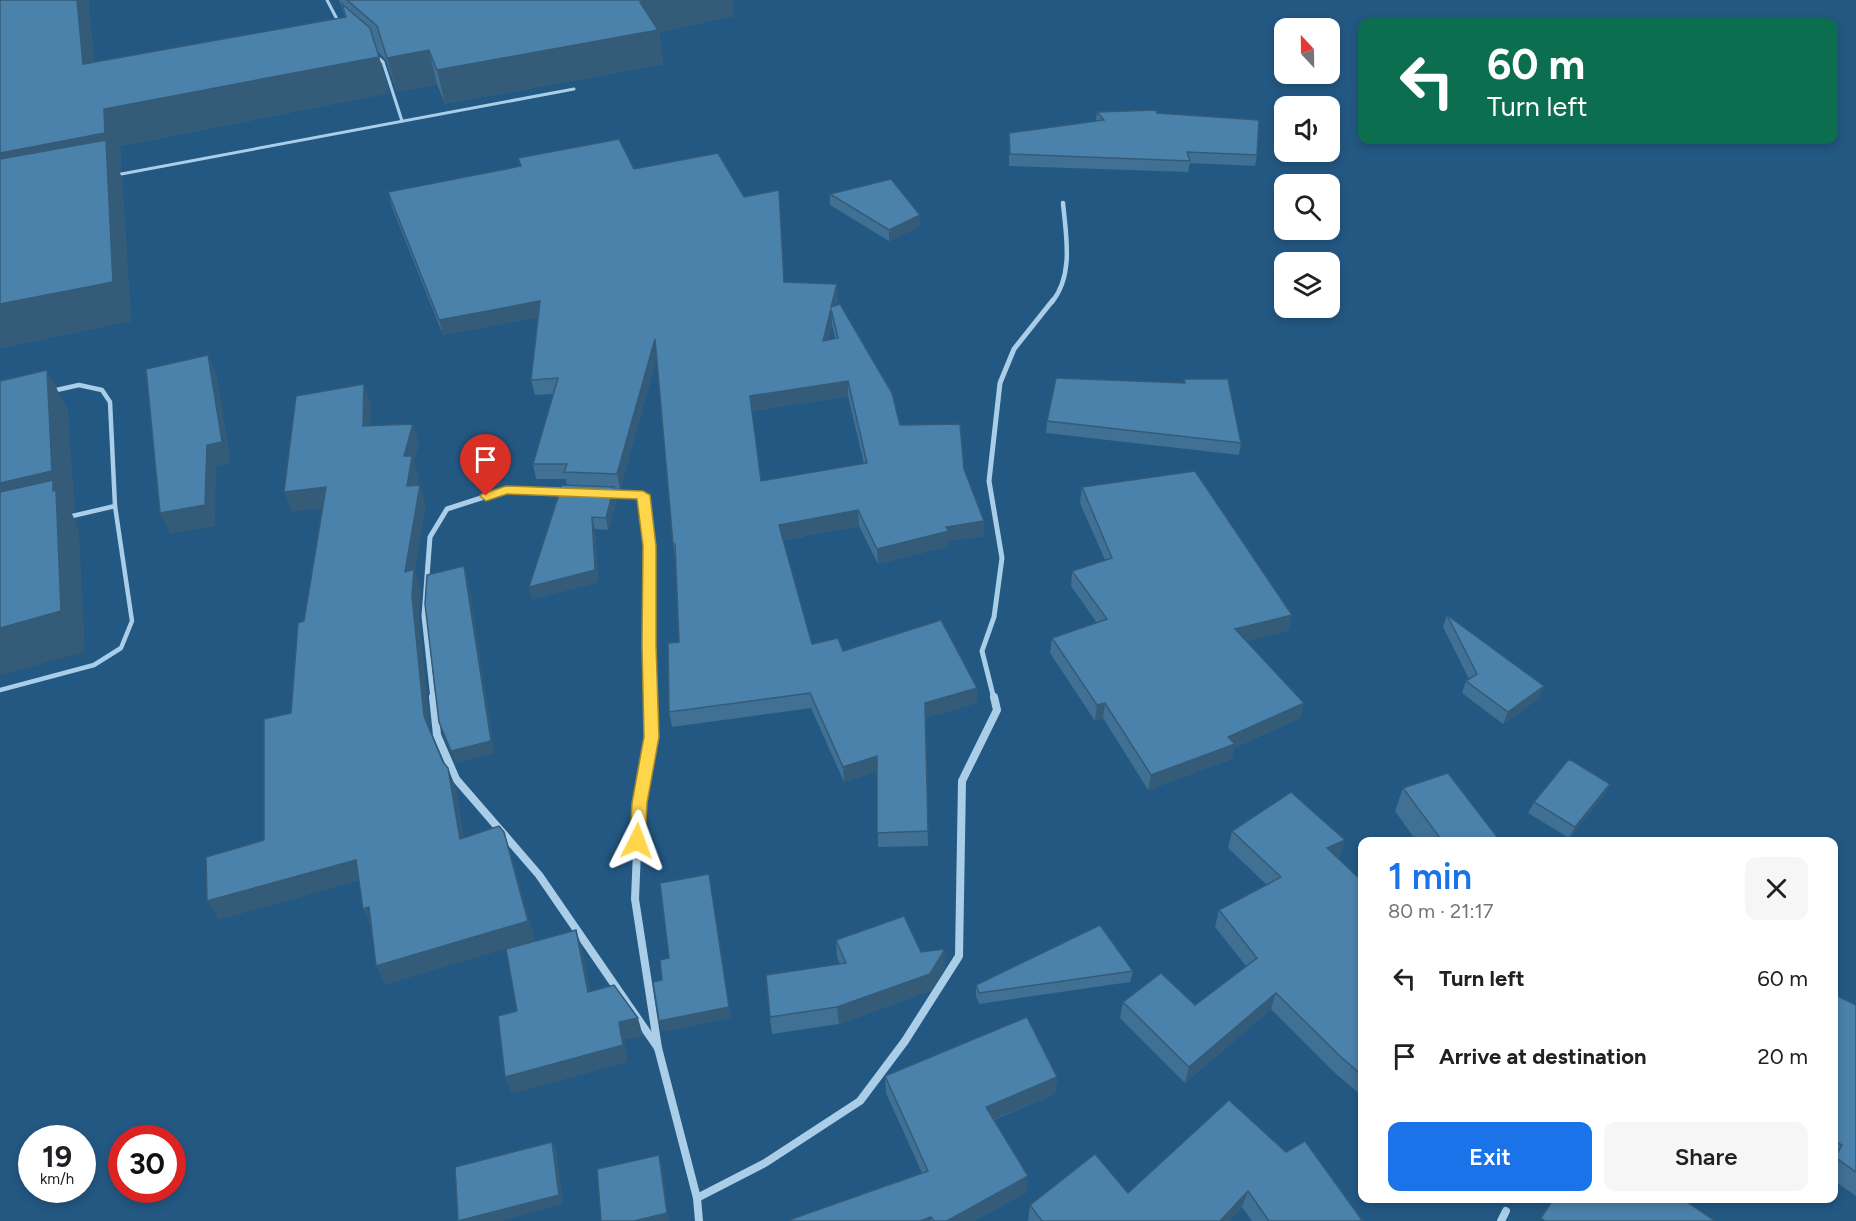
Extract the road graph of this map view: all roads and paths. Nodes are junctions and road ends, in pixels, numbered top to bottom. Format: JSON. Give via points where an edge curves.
{"nodes":[{"id":1,"x":327,"y":0,"type":"edge"},
{"id":2,"x":342,"y":25,"type":"edge"},
{"id":3,"x":375,"y":54,"type":"edge"},
{"id":4,"x":574,"y":89,"type":"dead end"},
{"id":5,"x":402,"y":121,"type":"junction"},
{"id":6,"x":115,"y":175,"type":"dead end"},
{"id":7,"x":1063,"y":203,"type":"dead end"},
{"id":8,"x":45,"y":393,"type":"edge"},
{"id":9,"x":574,"y":493,"type":"edge"},
{"id":10,"x":597,"y":494,"type":"edge"},
{"id":11,"x":115,"y":506,"type":"junction"},
{"id":12,"x":57,"y":520,"type":"edge"},
{"id":13,"x":0,"y":690,"type":"edge"},
{"id":14,"x":658,"y":1048,"type":"junction"},
{"id":15,"x":697,"y":1198,"type":"junction"},
{"id":16,"x":1506,"y":1211,"type":"dead end"},
{"id":17,"x":699,"y":1221,"type":"edge"},
{"id":18,"x":1502,"y":1221,"type":"edge"}],
"edges":[{"from":1,"to":2,"type":"lane","via":[[334,18]]},
{"from":3,"to":5,"type":"lane","via":[[383,62]]},
{"from":4,"to":5,"type":"lane"},
{"from":5,"to":6,"type":"lane"},
{"from":7,"to":15,"type":"street","via":[[1068,251],[1060,292],[1014,349],[1000,383],[989,481],[1002,558],[994,617],[982,651],[997,710],[962,781],[959,956],[905,1041],[860,1101],[765,1163]]},
{"from":8,"to":11,"type":"lane","via":[[78,386],[102,390],[110,402]]},
{"from":9,"to":14,"type":"street","via":[[506,490],[447,510],[430,537],[424,616],[437,735],[456,778],[538,875]]},
{"from":10,"to":14,"type":"street","via":[[643,495],[650,546],[652,737],[639,803],[635,899]]},
{"from":11,"to":12,"type":"lane"},
{"from":11,"to":13,"type":"lane","via":[[132,621],[122,648],[94,665]]},
{"from":14,"to":15,"type":"street"},
{"from":15,"to":17,"type":"street"},
{"from":16,"to":18,"type":"street"}]}
